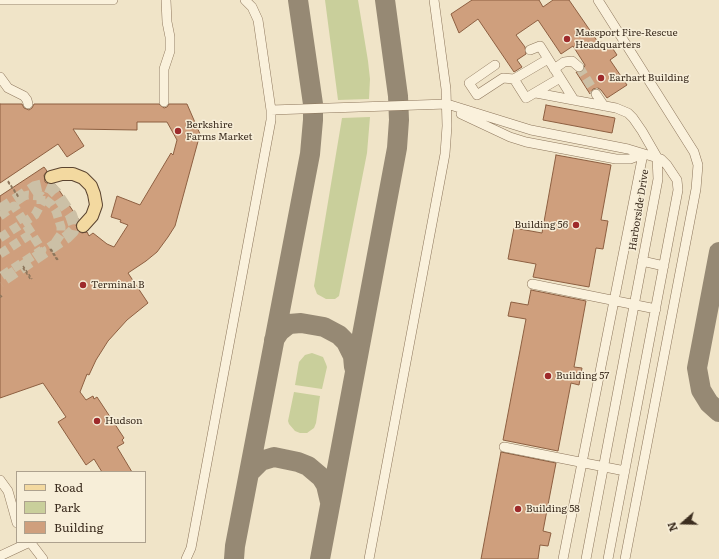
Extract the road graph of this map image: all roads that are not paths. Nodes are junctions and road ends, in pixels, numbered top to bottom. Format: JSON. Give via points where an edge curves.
{"nodes":[{"id":1,"x":0,"y":0,"type":"edge"},
{"id":2,"x":113,"y":0,"type":"edge"},
{"id":3,"x":166,"y":0,"type":"edge"},
{"id":4,"x":245,"y":0,"type":"edge"},
{"id":5,"x":434,"y":0,"type":"edge"},
{"id":6,"x":598,"y":0,"type":"edge"},
{"id":7,"x":530,"y":50,"type":"dead end"},
{"id":8,"x":548,"y":59,"type":"junction"},
{"id":9,"x":495,"y":65,"type":"dead end"},
{"id":10,"x":579,"y":67,"type":"dead end"},
{"id":11,"x":554,"y":69,"type":"junction"},
{"id":12,"x":0,"y":77,"type":"edge"},
{"id":13,"x":560,"y":78,"type":"junction"},
{"id":14,"x":514,"y":79,"type":"junction"},
{"id":15,"x":536,"y":93,"type":"junction"},
{"id":16,"x":596,"y":94,"type":"tunnel mouth"},
{"id":17,"x":574,"y":100,"type":"junction"},
{"id":18,"x":164,"y":102,"type":"dead end"},
{"id":19,"x":28,"y":104,"type":"dead end"},
{"id":20,"x":447,"y":104,"type":"junction"},
{"id":21,"x":604,"y":106,"type":"junction"},
{"id":22,"x":271,"y":110,"type":"junction"},
{"id":23,"x":604,"y":144,"type":"junction"},
{"id":24,"x":644,"y":154,"type":"junction"},
{"id":25,"x":601,"y":157,"type":"junction"},
{"id":26,"x":657,"y":157,"type":"junction"},
{"id":27,"x":51,"y":177,"type":"dead end"},
{"id":28,"x":83,"y":226,"type":"dead end"},
{"id":29,"x":642,"y":262,"type":"junction"},
{"id":30,"x":664,"y":266,"type":"junction"},
{"id":31,"x":532,"y":284,"type":"dead end"},
{"id":32,"x":615,"y":300,"type":"junction"},
{"id":33,"x":634,"y":304,"type":"junction"},
{"id":34,"x":656,"y":309,"type":"junction"},
{"id":35,"x":504,"y":447,"type":"dead end"},
{"id":36,"x":582,"y":462,"type":"junction"},
{"id":37,"x":604,"y":467,"type":"junction"},
{"id":38,"x":625,"y":471,"type":"junction"},
{"id":39,"x":0,"y":480,"type":"edge"},
{"id":40,"x":16,"y":519,"type":"edge"},
{"id":41,"x":28,"y":543,"type":"edge"},
{"id":42,"x":31,"y":543,"type":"edge"},
{"id":43,"x":0,"y":556,"type":"edge"},
{"id":44,"x":43,"y":559,"type":"edge"},
{"id":45,"x":186,"y":559,"type":"edge"},
{"id":46,"x":369,"y":559,"type":"edge"},
{"id":47,"x":563,"y":559,"type":"edge"},
{"id":48,"x":586,"y":559,"type":"edge"},
{"id":49,"x":608,"y":559,"type":"edge"},
{"id":50,"x":625,"y":559,"type":"edge"}],
"edges":[{"from":1,"to":2,"type":"street"},
{"from":3,"to":18,"type":"street","via":[[170,51],[164,69]]},
{"from":4,"to":22,"type":"street","via":[[258,20]]},
{"from":5,"to":20,"type":"street"},
{"from":6,"to":50,"type":"street","via":[[694,152],[698,165],[696,189]]},
{"from":7,"to":8,"type":"street","via":[[540,46]]},
{"from":8,"to":11,"type":"street"},
{"from":8,"to":14,"type":"street"},
{"from":9,"to":14,"type":"street","via":[[469,83],[476,95],[503,78]]},
{"from":10,"to":11,"type":"street","via":[[568,61]]},
{"from":11,"to":13,"type":"street"},
{"from":12,"to":19,"type":"street","via":[[8,88],[24,96]]},
{"from":13,"to":15,"type":"street"},
{"from":13,"to":17,"type":"street"},
{"from":14,"to":15,"type":"street","via":[[526,98]]},
{"from":15,"to":17,"type":"street"},
{"from":16,"to":21,"type":"street"},
{"from":17,"to":21,"type":"street"},
{"from":20,"to":22,"type":"street"},
{"from":20,"to":23,"type":"street","via":[[530,130]]},
{"from":20,"to":25,"type":"street","via":[[459,113],[518,140]]},
{"from":20,"to":46,"type":"street","via":[[446,139],[440,180]]},
{"from":21,"to":26,"type":"street","via":[[622,110],[633,118]]},
{"from":22,"to":45,"type":"street","via":[[269,138],[191,548]]},
{"from":23,"to":24,"type":"street"},
{"from":23,"to":25,"type":"street"},
{"from":24,"to":25,"type":"street","via":[[623,160]]},
{"from":24,"to":26,"type":"street"},
{"from":24,"to":32,"type":"street"},
{"from":26,"to":29,"type":"street","name":"Harborside Drive","via":[[658,179]]},
{"from":26,"to":30,"type":"street","name":"Harborside Drive","via":[[668,165],[678,184]]},
{"from":27,"to":28,"type":"main road","via":[[73,174],[83,178],[91,186],[96,205],[92,216]]},
{"from":29,"to":30,"type":"street"},
{"from":29,"to":33,"type":"street","name":"Harborside Drive"},
{"from":30,"to":34,"type":"street","name":"Harborside Drive"},
{"from":31,"to":32,"type":"street"},
{"from":32,"to":33,"type":"street"},
{"from":32,"to":36,"type":"street"},
{"from":33,"to":34,"type":"street"},
{"from":33,"to":37,"type":"street","name":"Harborside Drive"},
{"from":34,"to":38,"type":"street","name":"Harborside Drive"},
{"from":35,"to":36,"type":"street"},
{"from":36,"to":37,"type":"street"},
{"from":36,"to":47,"type":"street"},
{"from":37,"to":38,"type":"street"},
{"from":37,"to":48,"type":"street","name":"Harborside Drive"},
{"from":38,"to":49,"type":"street","name":"Harborside Drive"},
{"from":39,"to":40,"type":"street","via":[[8,491]]},
{"from":41,"to":43,"type":"street"},
{"from":42,"to":44,"type":"street"}]}
